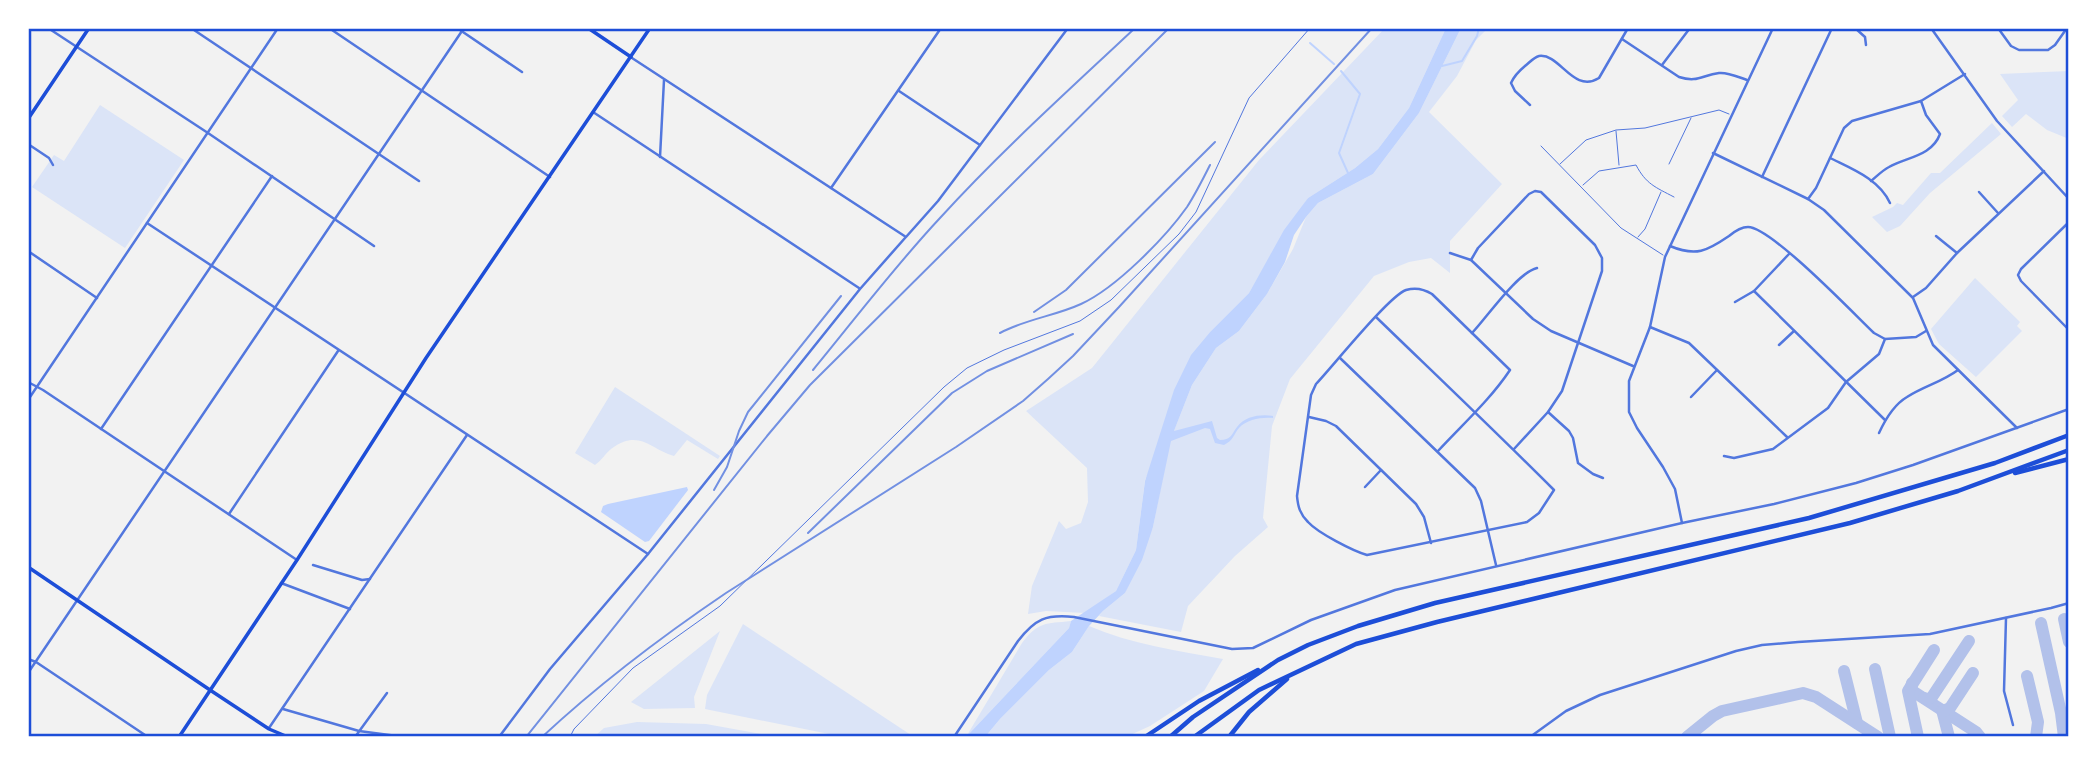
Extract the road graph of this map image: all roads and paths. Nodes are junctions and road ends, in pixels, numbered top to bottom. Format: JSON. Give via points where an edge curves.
{"nodes":[{"id":1,"x":48,"y":28,"type":"edge"},
{"id":2,"x":89,"y":28,"type":"edge"},
{"id":3,"x":191,"y":28,"type":"edge"},
{"id":4,"x":278,"y":28,"type":"edge"},
{"id":5,"x":329,"y":28,"type":"edge"},
{"id":6,"x":457,"y":28,"type":"edge"},
{"id":7,"x":587,"y":28,"type":"edge"},
{"id":8,"x":650,"y":28,"type":"edge"},
{"id":9,"x":941,"y":28,"type":"edge"},
{"id":10,"x":1068,"y":28,"type":"edge"},
{"id":11,"x":1310,"y":28,"type":"edge"},
{"id":12,"x":1629,"y":28,"type":"edge"},
{"id":13,"x":1690,"y":28,"type":"edge"},
{"id":14,"x":1773,"y":28,"type":"edge"},
{"id":15,"x":1832,"y":28,"type":"edge"},
{"id":16,"x":1855,"y":28,"type":"edge"},
{"id":17,"x":1931,"y":28,"type":"edge"},
{"id":18,"x":1998,"y":28,"type":"edge"},
{"id":19,"x":2067,"y":28,"type":"edge"},
{"id":20,"x":463,"y":30,"type":"edge"},
{"id":21,"x":1622,"y":39,"type":"junction"},
{"id":22,"x":1866,"y":45,"type":"dead end"},
{"id":23,"x":77,"y":46,"type":"junction"},
{"id":24,"x":631,"y":57,"type":"junction"},
{"id":25,"x":1662,"y":65,"type":"junction"},
{"id":26,"x":251,"y":68,"type":"junction"},
{"id":27,"x":522,"y":72,"type":"dead end"},
{"id":28,"x":1965,"y":75,"type":"junction"},
{"id":29,"x":664,"y":80,"type":"junction"},
{"id":30,"x":1747,"y":80,"type":"junction"},
{"id":31,"x":421,"y":90,"type":"junction"},
{"id":32,"x":898,"y":91,"type":"junction"},
{"id":33,"x":1921,"y":101,"type":"junction"},
{"id":34,"x":1530,"y":105,"type":"dead end"},
{"id":35,"x":593,"y":112,"type":"junction"},
{"id":36,"x":1731,"y":115,"type":"junction"},
{"id":37,"x":1692,"y":116,"type":"junction"},
{"id":38,"x":28,"y":119,"type":"edge"},
{"id":39,"x":1616,"y":130,"type":"junction"},
{"id":40,"x":208,"y":132,"type":"junction"},
{"id":41,"x":28,"y":144,"type":"edge"},
{"id":42,"x":980,"y":145,"type":"junction"},
{"id":43,"x":1541,"y":146,"type":"dead end"},
{"id":44,"x":379,"y":153,"type":"junction"},
{"id":45,"x":1713,"y":153,"type":"junction"},
{"id":46,"x":660,"y":157,"type":"junction"},
{"id":47,"x":1830,"y":158,"type":"junction"},
{"id":48,"x":1560,"y":164,"type":"junction"},
{"id":49,"x":1669,"y":164,"type":"dead end"},
{"id":50,"x":54,"y":165,"type":"dead end"},
{"id":51,"x":1619,"y":167,"type":"junction"},
{"id":52,"x":2044,"y":171,"type":"junction"},
{"id":53,"x":272,"y":176,"type":"junction"},
{"id":54,"x":550,"y":177,"type":"junction"},
{"id":55,"x":1762,"y":177,"type":"junction"},
{"id":56,"x":419,"y":181,"type":"dead end"},
{"id":57,"x":1871,"y":181,"type":"junction"},
{"id":58,"x":1581,"y":187,"type":"junction"},
{"id":59,"x":831,"y":188,"type":"junction"},
{"id":60,"x":1662,"y":191,"type":"junction"},
{"id":61,"x":1979,"y":192,"type":"dead end"},
{"id":62,"x":1674,"y":197,"type":"dead end"},
{"id":63,"x":1808,"y":198,"type":"junction"},
{"id":64,"x":2069,"y":199,"type":"edge"},
{"id":65,"x":1890,"y":203,"type":"dead end"},
{"id":66,"x":1998,"y":212,"type":"junction"},
{"id":67,"x":335,"y":219,"type":"junction"},
{"id":68,"x":2069,"y":222,"type":"edge"},
{"id":69,"x":147,"y":223,"type":"junction"},
{"id":70,"x":1936,"y":236,"type":"dead end"},
{"id":71,"x":906,"y":237,"type":"junction"},
{"id":72,"x":1637,"y":239,"type":"junction"},
{"id":73,"x":374,"y":246,"type":"dead end"},
{"id":74,"x":1670,"y":246,"type":"junction"},
{"id":75,"x":28,"y":251,"type":"edge"},
{"id":76,"x":1450,"y":253,"type":"dead end"},
{"id":77,"x":1957,"y":253,"type":"junction"},
{"id":78,"x":1789,"y":254,"type":"junction"},
{"id":79,"x":1665,"y":257,"type":"junction"},
{"id":80,"x":1471,"y":260,"type":"junction"},
{"id":81,"x":211,"y":266,"type":"junction"},
{"id":82,"x":1538,"y":268,"type":"dead end"},
{"id":83,"x":860,"y":289,"type":"junction"},
{"id":84,"x":1754,"y":291,"type":"junction"},
{"id":85,"x":1507,"y":293,"type":"junction"},
{"id":86,"x":97,"y":298,"type":"junction"},
{"id":87,"x":1913,"y":298,"type":"junction"},
{"id":88,"x":1735,"y":302,"type":"dead end"},
{"id":89,"x":275,"y":308,"type":"junction"},
{"id":90,"x":1376,"y":317,"type":"junction"},
{"id":91,"x":1650,"y":327,"type":"junction"},
{"id":92,"x":2069,"y":330,"type":"edge"},
{"id":93,"x":1794,"y":331,"type":"junction"},
{"id":94,"x":1926,"y":331,"type":"junction"},
{"id":95,"x":1472,"y":333,"type":"junction"},
{"id":96,"x":1885,"y":339,"type":"junction"},
{"id":97,"x":1579,"y":343,"type":"junction"},
{"id":98,"x":1779,"y":345,"type":"dead end"},
{"id":99,"x":339,"y":350,"type":"junction"},
{"id":100,"x":1340,"y":358,"type":"junction"},
{"id":101,"x":1633,"y":366,"type":"junction"},
{"id":102,"x":1717,"y":370,"type":"junction"},
{"id":103,"x":1958,"y":370,"type":"junction"},
{"id":104,"x":28,"y":382,"type":"edge"},
{"id":105,"x":1846,"y":382,"type":"junction"},
{"id":106,"x":37,"y":387,"type":"junction"},
{"id":107,"x":404,"y":393,"type":"junction"},
{"id":108,"x":1691,"y":397,"type":"dead end"},
{"id":109,"x":28,"y":400,"type":"edge"},
{"id":110,"x":2069,"y":409,"type":"edge"},
{"id":111,"x":1475,"y":412,"type":"junction"},
{"id":112,"x":1548,"y":412,"type":"junction"},
{"id":113,"x":1308,"y":417,"type":"junction"},
{"id":114,"x":1885,"y":420,"type":"junction"},
{"id":115,"x":2017,"y":428,"type":"junction"},
{"id":116,"x":101,"y":429,"type":"junction"},
{"id":117,"x":1878,"y":433,"type":"dead end"},
{"id":118,"x":467,"y":435,"type":"junction"},
{"id":119,"x":2069,"y":435,"type":"edge"},
{"id":120,"x":1788,"y":438,"type":"junction"},
{"id":121,"x":1514,"y":450,"type":"junction"},
{"id":122,"x":2069,"y":450,"type":"edge"},
{"id":123,"x":1438,"y":452,"type":"junction"},
{"id":124,"x":1724,"y":456,"type":"dead end"},
{"id":125,"x":2069,"y":459,"type":"edge"},
{"id":126,"x":1381,"y":470,"type":"junction"},
{"id":127,"x":164,"y":471,"type":"junction"},
{"id":128,"x":2004,"y":475,"type":"junction"},
{"id":129,"x":1604,"y":478,"type":"dead end"},
{"id":130,"x":1365,"y":488,"type":"dead end"},
{"id":131,"x":229,"y":514,"type":"junction"},
{"id":132,"x":1682,"y":523,"type":"junction"},
{"id":133,"x":1488,"y":530,"type":"junction"},
{"id":134,"x":1431,"y":542,"type":"junction"},
{"id":135,"x":648,"y":554,"type":"junction"},
{"id":136,"x":297,"y":560,"type":"junction"},
{"id":137,"x":313,"y":565,"type":"dead end"},
{"id":138,"x":1496,"y":565,"type":"junction"},
{"id":139,"x":28,"y":567,"type":"edge"},
{"id":140,"x":370,"y":579,"type":"junction"},
{"id":141,"x":281,"y":583,"type":"junction"},
{"id":142,"x":78,"y":601,"type":"junction"},
{"id":143,"x":2069,"y":603,"type":"edge"},
{"id":144,"x":350,"y":608,"type":"junction"},
{"id":145,"x":2006,"y":618,"type":"junction"},
{"id":146,"x":28,"y":659,"type":"edge"},
{"id":147,"x":1278,"y":660,"type":"junction"},
{"id":148,"x":36,"y":662,"type":"junction"},
{"id":149,"x":28,"y":674,"type":"edge"},
{"id":150,"x":1293,"y":674,"type":"junction"},
{"id":151,"x":210,"y":690,"type":"junction"},
{"id":152,"x":387,"y":693,"type":"dead end"},
{"id":153,"x":283,"y":709,"type":"junction"},
{"id":154,"x":2013,"y":725,"type":"dead end"},
{"id":155,"x":269,"y":729,"type":"junction"},
{"id":156,"x":359,"y":731,"type":"junction"},
{"id":157,"x":397,"y":736,"type":"edge"},
{"id":158,"x":148,"y":737,"type":"edge"},
{"id":159,"x":179,"y":737,"type":"edge"},
{"id":160,"x":288,"y":737,"type":"edge"},
{"id":161,"x":355,"y":737,"type":"edge"},
{"id":162,"x":499,"y":737,"type":"edge"},
{"id":163,"x":570,"y":737,"type":"edge"},
{"id":164,"x":954,"y":737,"type":"edge"},
{"id":165,"x":1145,"y":737,"type":"edge"},
{"id":166,"x":1170,"y":737,"type":"edge"},
{"id":167,"x":1194,"y":737,"type":"edge"},
{"id":168,"x":1228,"y":737,"type":"edge"},
{"id":169,"x":1530,"y":737,"type":"edge"}],
"edges":[{"from":1,"to":23,"type":"street"},
{"from":2,"to":23,"type":"main road"},
{"from":3,"to":26,"type":"street"},
{"from":4,"to":26,"type":"street"},
{"from":5,"to":31,"type":"street"},
{"from":6,"to":20,"type":"street"},
{"from":7,"to":24,"type":"main road"},
{"from":8,"to":24,"type":"main road"},
{"from":9,"to":32,"type":"street"},
{"from":10,"to":42,"type":"street"},
{"from":11,"to":163,"type":"lane","via":[[1249,98],[1196,212],[1111,300],[1080,321],[967,368],[720,606],[633,668]]},
{"from":12,"to":21,"type":"street"},
{"from":13,"to":25,"type":"street"},
{"from":14,"to":30,"type":"street"},
{"from":15,"to":55,"type":"street"},
{"from":16,"to":22,"type":"street","via":[[1866,37]]},
{"from":17,"to":28,"type":"street"},
{"from":18,"to":19,"type":"street","via":[[2011,46],[2020,50],[2048,50]]},
{"from":20,"to":27,"type":"street"},
{"from":20,"to":31,"type":"street"},
{"from":21,"to":25,"type":"street"},
{"from":21,"to":34,"type":"street","via":[[1599,78],[1591,83],[1539,56],[1522,68],[1511,83]]},
{"from":23,"to":38,"type":"main road"},
{"from":23,"to":40,"type":"street"},
{"from":24,"to":29,"type":"street"},
{"from":24,"to":35,"type":"main road"},
{"from":25,"to":30,"type":"street","via":[[1690,80],[1718,74]]},
{"from":26,"to":40,"type":"street"},
{"from":26,"to":44,"type":"street"},
{"from":28,"to":33,"type":"street"},
{"from":28,"to":52,"type":"street","via":[[1997,121]]},
{"from":29,"to":46,"type":"street"},
{"from":29,"to":59,"type":"street"},
{"from":30,"to":36,"type":"street"},
{"from":31,"to":44,"type":"street"},
{"from":31,"to":54,"type":"street"},
{"from":32,"to":42,"type":"street"},
{"from":32,"to":59,"type":"street"},
{"from":33,"to":47,"type":"street","via":[[1852,121]]},
{"from":33,"to":57,"type":"street","via":[[1940,134],[1938,141]]},
{"from":35,"to":46,"type":"street"},
{"from":35,"to":54,"type":"main road"},
{"from":36,"to":37,"type":"lane","via":[[1719,110]]},
{"from":36,"to":45,"type":"street"},
{"from":37,"to":39,"type":"lane"},
{"from":37,"to":49,"type":"lane"},
{"from":39,"to":48,"type":"lane","via":[[1586,140]]},
{"from":39,"to":51,"type":"lane"},
{"from":40,"to":53,"type":"street"},
{"from":40,"to":69,"type":"street"},
{"from":41,"to":50,"type":"street"},
{"from":42,"to":71,"type":"street"},
{"from":43,"to":48,"type":"lane"},
{"from":44,"to":56,"type":"street"},
{"from":44,"to":67,"type":"street"},
{"from":45,"to":55,"type":"street"},
{"from":45,"to":74,"type":"street"},
{"from":46,"to":83,"type":"street"},
{"from":47,"to":57,"type":"street"},
{"from":47,"to":63,"type":"street"},
{"from":48,"to":58,"type":"lane"},
{"from":51,"to":58,"type":"lane","via":[[1599,171]]},
{"from":51,"to":60,"type":"lane","via":[[1636,165],[1643,178]]},
{"from":52,"to":64,"type":"street"},
{"from":52,"to":66,"type":"street"},
{"from":53,"to":67,"type":"street"},
{"from":53,"to":81,"type":"street"},
{"from":54,"to":107,"type":"main road"},
{"from":55,"to":63,"type":"street"},
{"from":57,"to":65,"type":"street"},
{"from":58,"to":72,"type":"lane"},
{"from":59,"to":71,"type":"street"},
{"from":60,"to":62,"type":"lane"},
{"from":60,"to":72,"type":"lane"},
{"from":61,"to":66,"type":"street"},
{"from":63,"to":87,"type":"street"},
{"from":66,"to":77,"type":"street"},
{"from":67,"to":73,"type":"street"},
{"from":67,"to":89,"type":"street"},
{"from":68,"to":92,"type":"street","via":[[2018,275]]},
{"from":69,"to":81,"type":"street"},
{"from":69,"to":86,"type":"street"},
{"from":70,"to":77,"type":"street"},
{"from":71,"to":83,"type":"street"},
{"from":72,"to":79,"type":"lane"},
{"from":74,"to":78,"type":"street","via":[[1698,252],[1747,227],[1757,229]]},
{"from":74,"to":79,"type":"street"},
{"from":75,"to":86,"type":"street"},
{"from":76,"to":80,"type":"street"},
{"from":77,"to":87,"type":"street"},
{"from":78,"to":84,"type":"street"},
{"from":78,"to":96,"type":"street"},
{"from":79,"to":91,"type":"street"},
{"from":80,"to":85,"type":"street"},
{"from":80,"to":97,"type":"street","via":[[1529,194],[1541,192],[1595,245],[1602,258]]},
{"from":81,"to":89,"type":"street"},
{"from":81,"to":116,"type":"street"},
{"from":82,"to":85,"type":"street","via":[[1529,270]]},
{"from":83,"to":135,"type":"street"},
{"from":84,"to":88,"type":"street"},
{"from":84,"to":93,"type":"street"},
{"from":85,"to":95,"type":"street"},
{"from":85,"to":97,"type":"street","via":[[1533,319]]},
{"from":86,"to":106,"type":"street"},
{"from":87,"to":94,"type":"street"},
{"from":89,"to":99,"type":"street"},
{"from":89,"to":127,"type":"street"},
{"from":90,"to":95,"type":"street","via":[[1396,296],[1422,288]]},
{"from":90,"to":100,"type":"street"},
{"from":90,"to":111,"type":"street"},
{"from":91,"to":101,"type":"street"},
{"from":91,"to":102,"type":"street","via":[[1689,343]]},
{"from":93,"to":98,"type":"street"},
{"from":93,"to":105,"type":"street"},
{"from":94,"to":96,"type":"street","via":[[1916,337]]},
{"from":94,"to":103,"type":"street"},
{"from":95,"to":111,"type":"street","via":[[1510,370]]},
{"from":96,"to":105,"type":"street","via":[[1879,354]]},
{"from":97,"to":101,"type":"street"},
{"from":97,"to":112,"type":"street","via":[[1562,391]]},
{"from":99,"to":107,"type":"street"},
{"from":99,"to":131,"type":"street"},
{"from":100,"to":113,"type":"street","via":[[1316,384]]},
{"from":100,"to":123,"type":"street"},
{"from":101,"to":132,"type":"street","via":[[1629,412],[1675,489]]},
{"from":102,"to":108,"type":"street"},
{"from":102,"to":120,"type":"street"},
{"from":103,"to":114,"type":"street","via":[[1905,398]]},
{"from":103,"to":115,"type":"street"},
{"from":104,"to":106,"type":"street"},
{"from":105,"to":114,"type":"street"},
{"from":105,"to":120,"type":"street","via":[[1828,408]]},
{"from":106,"to":109,"type":"street"},
{"from":106,"to":116,"type":"street"},
{"from":107,"to":118,"type":"street"},
{"from":107,"to":136,"type":"main road"},
{"from":110,"to":115,"type":"street"},
{"from":111,"to":121,"type":"street"},
{"from":111,"to":123,"type":"street"},
{"from":112,"to":121,"type":"street"},
{"from":112,"to":129,"type":"street","via":[[1569,431],[1578,463]]},
{"from":113,"to":126,"type":"street","via":[[1336,426]]},
{"from":113,"to":134,"type":"street","via":[[1297,496],[1308,523],[1367,555]]},
{"from":114,"to":117,"type":"street"},
{"from":115,"to":132,"type":"street","via":[[1856,483]]},
{"from":116,"to":127,"type":"street"},
{"from":118,"to":135,"type":"street"},
{"from":118,"to":140,"type":"street"},
{"from":119,"to":147,"type":"highway","via":[[1982,467],[1809,518],[1435,603],[1358,626]]},
{"from":120,"to":124,"type":"street","via":[[1773,449]]},
{"from":121,"to":133,"type":"street","via":[[1554,490],[1527,522]]},
{"from":122,"to":128,"type":"highway"},
{"from":123,"to":133,"type":"street","via":[[1475,488]]},
{"from":125,"to":128,"type":"highway"},
{"from":126,"to":130,"type":"street"},
{"from":126,"to":134,"type":"street","via":[[1416,504]]},
{"from":127,"to":131,"type":"street"},
{"from":127,"to":142,"type":"street"},
{"from":128,"to":150,"type":"highway","via":[[1824,530],[1356,644]]},
{"from":131,"to":136,"type":"street"},
{"from":132,"to":138,"type":"street"},
{"from":133,"to":134,"type":"street"},
{"from":133,"to":138,"type":"street"},
{"from":135,"to":162,"type":"street"},
{"from":136,"to":141,"type":"main road"},
{"from":137,"to":140,"type":"street"},
{"from":138,"to":164,"type":"street","via":[[1353,604],[1253,648],[1232,649],[1074,617],[1046,617],[1018,641]]},
{"from":139,"to":142,"type":"main road"},
{"from":140,"to":144,"type":"street"},
{"from":141,"to":144,"type":"street"},
{"from":141,"to":151,"type":"main road"},
{"from":142,"to":148,"type":"street"},
{"from":142,"to":151,"type":"main road"},
{"from":143,"to":145,"type":"street"},
{"from":144,"to":153,"type":"street"},
{"from":145,"to":154,"type":"street","via":[[2004,691]]},
{"from":145,"to":169,"type":"street","via":[[1930,634],[1762,645],[1736,651],[1600,695],[1566,711]]},
{"from":146,"to":148,"type":"street"},
{"from":147,"to":165,"type":"highway","via":[[1199,701]]},
{"from":147,"to":166,"type":"highway"},
{"from":148,"to":149,"type":"street"},
{"from":148,"to":158,"type":"street"},
{"from":150,"to":167,"type":"highway","via":[[1259,690]]},
{"from":150,"to":168,"type":"highway"},
{"from":151,"to":155,"type":"main road"},
{"from":151,"to":159,"type":"main road"},
{"from":152,"to":156,"type":"street"},
{"from":153,"to":155,"type":"street"},
{"from":153,"to":156,"type":"street"},
{"from":155,"to":160,"type":"main road"},
{"from":156,"to":157,"type":"street"},
{"from":156,"to":161,"type":"street"}]}
